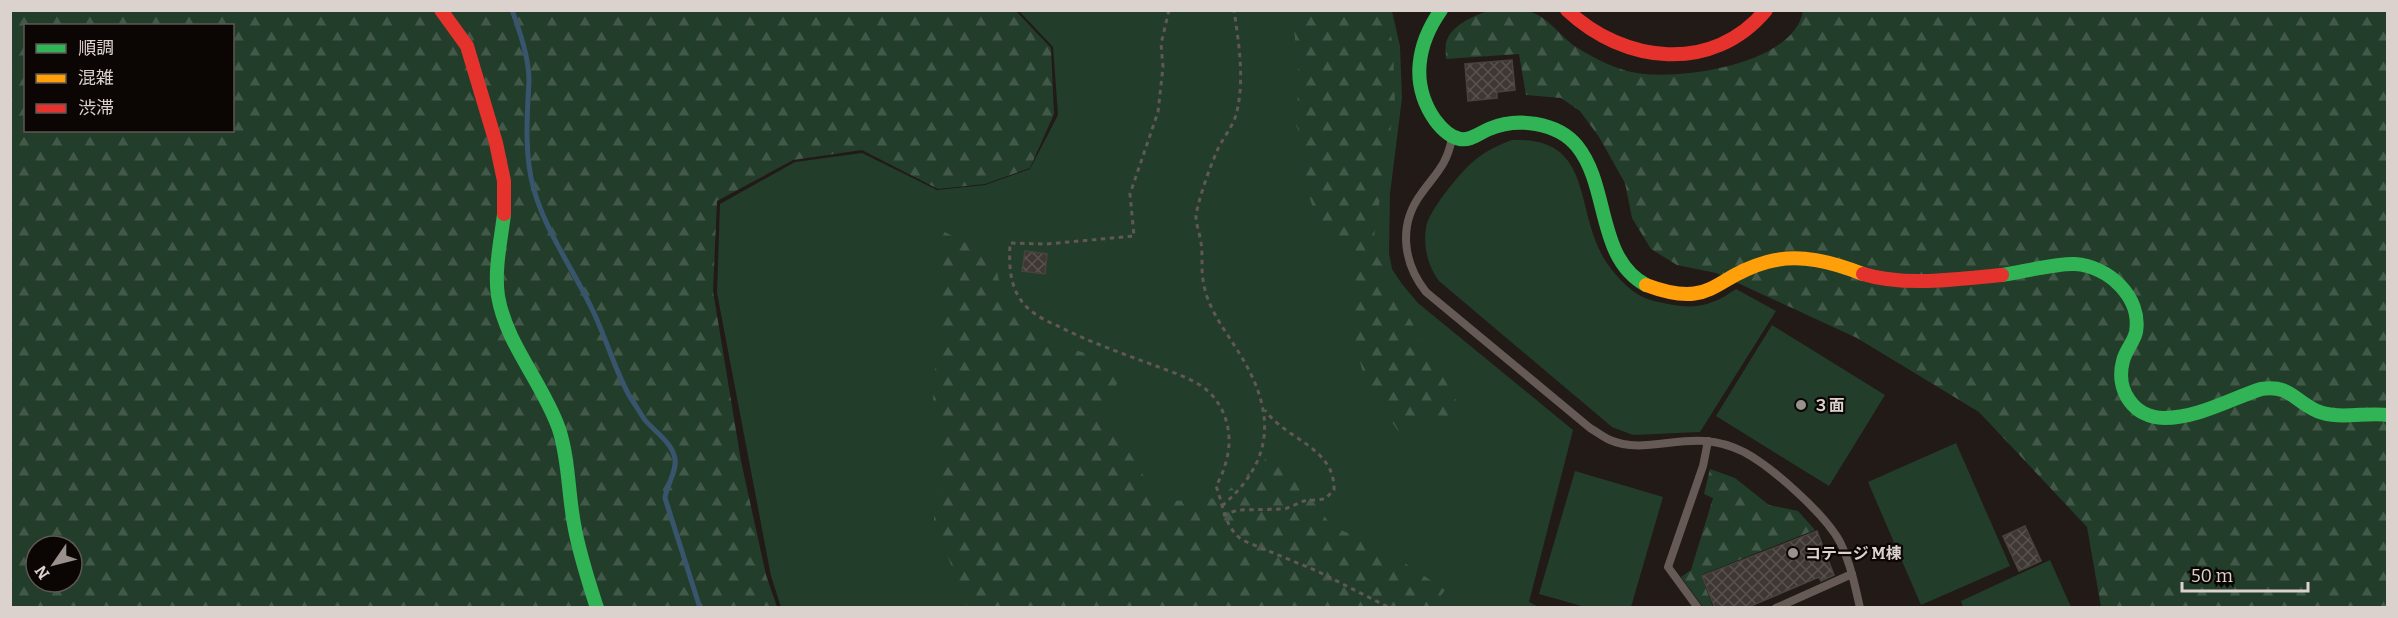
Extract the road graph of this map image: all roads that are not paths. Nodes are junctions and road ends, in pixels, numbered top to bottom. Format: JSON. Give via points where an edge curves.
{"nodes":[{"id":1,"x":441,"y":10,"type":"edge"},
{"id":2,"x":1441,"y":10,"type":"edge"},
{"id":3,"x":1567,"y":10,"type":"edge"},
{"id":4,"x":1766,"y":10,"type":"edge"},
{"id":5,"x":1452,"y":137,"type":"junction"},
{"id":6,"x":2388,"y":415,"type":"edge"},
{"id":7,"x":1708,"y":441,"type":"junction"},
{"id":8,"x":1852,"y":574,"type":"junction"},
{"id":9,"x":597,"y":608,"type":"edge"},
{"id":10,"x":1698,"y":608,"type":"edge"},
{"id":11,"x":1776,"y":608,"type":"edge"},
{"id":12,"x":1860,"y":608,"type":"edge"}],
"edges":[{"from":1,"to":9,"type":"street","via":[[467,46],[496,143],[505,206],[498,296],[505,321],[558,427],[565,452],[573,524]]},
{"from":2,"to":5,"type":"street","via":[[1422,43],[1419,83],[1431,113]]},
{"from":3,"to":4,"type":"street","via":[[1609,41],[1663,54],[1698,51],[1730,40],[1752,27]]},
{"from":5,"to":6,"type":"street","via":[[1470,139],[1500,125],[1520,122],[1540,124],[1564,135],[1590,165],[1617,257],[1639,280],[1669,294],[1711,291],[1757,265],[1782,259],[1829,262],[1886,279],[1967,279],[2086,265],[2115,280],[2133,307],[2136,331],[2120,377],[2128,400],[2148,416],[2172,419],[2270,388],[2289,391],[2323,412]]},
{"from":5,"to":7,"type":"lane","via":[[1443,167],[1422,193],[1408,221],[1408,258],[1426,292],[1590,428],[1611,441],[1646,445]]},
{"from":7,"to":8,"type":"lane","via":[[1746,453],[1809,503],[1833,531]]},
{"from":7,"to":10,"type":"lane","via":[[1668,567]]},
{"from":8,"to":11,"type":"lane"},
{"from":8,"to":12,"type":"lane"}]}
